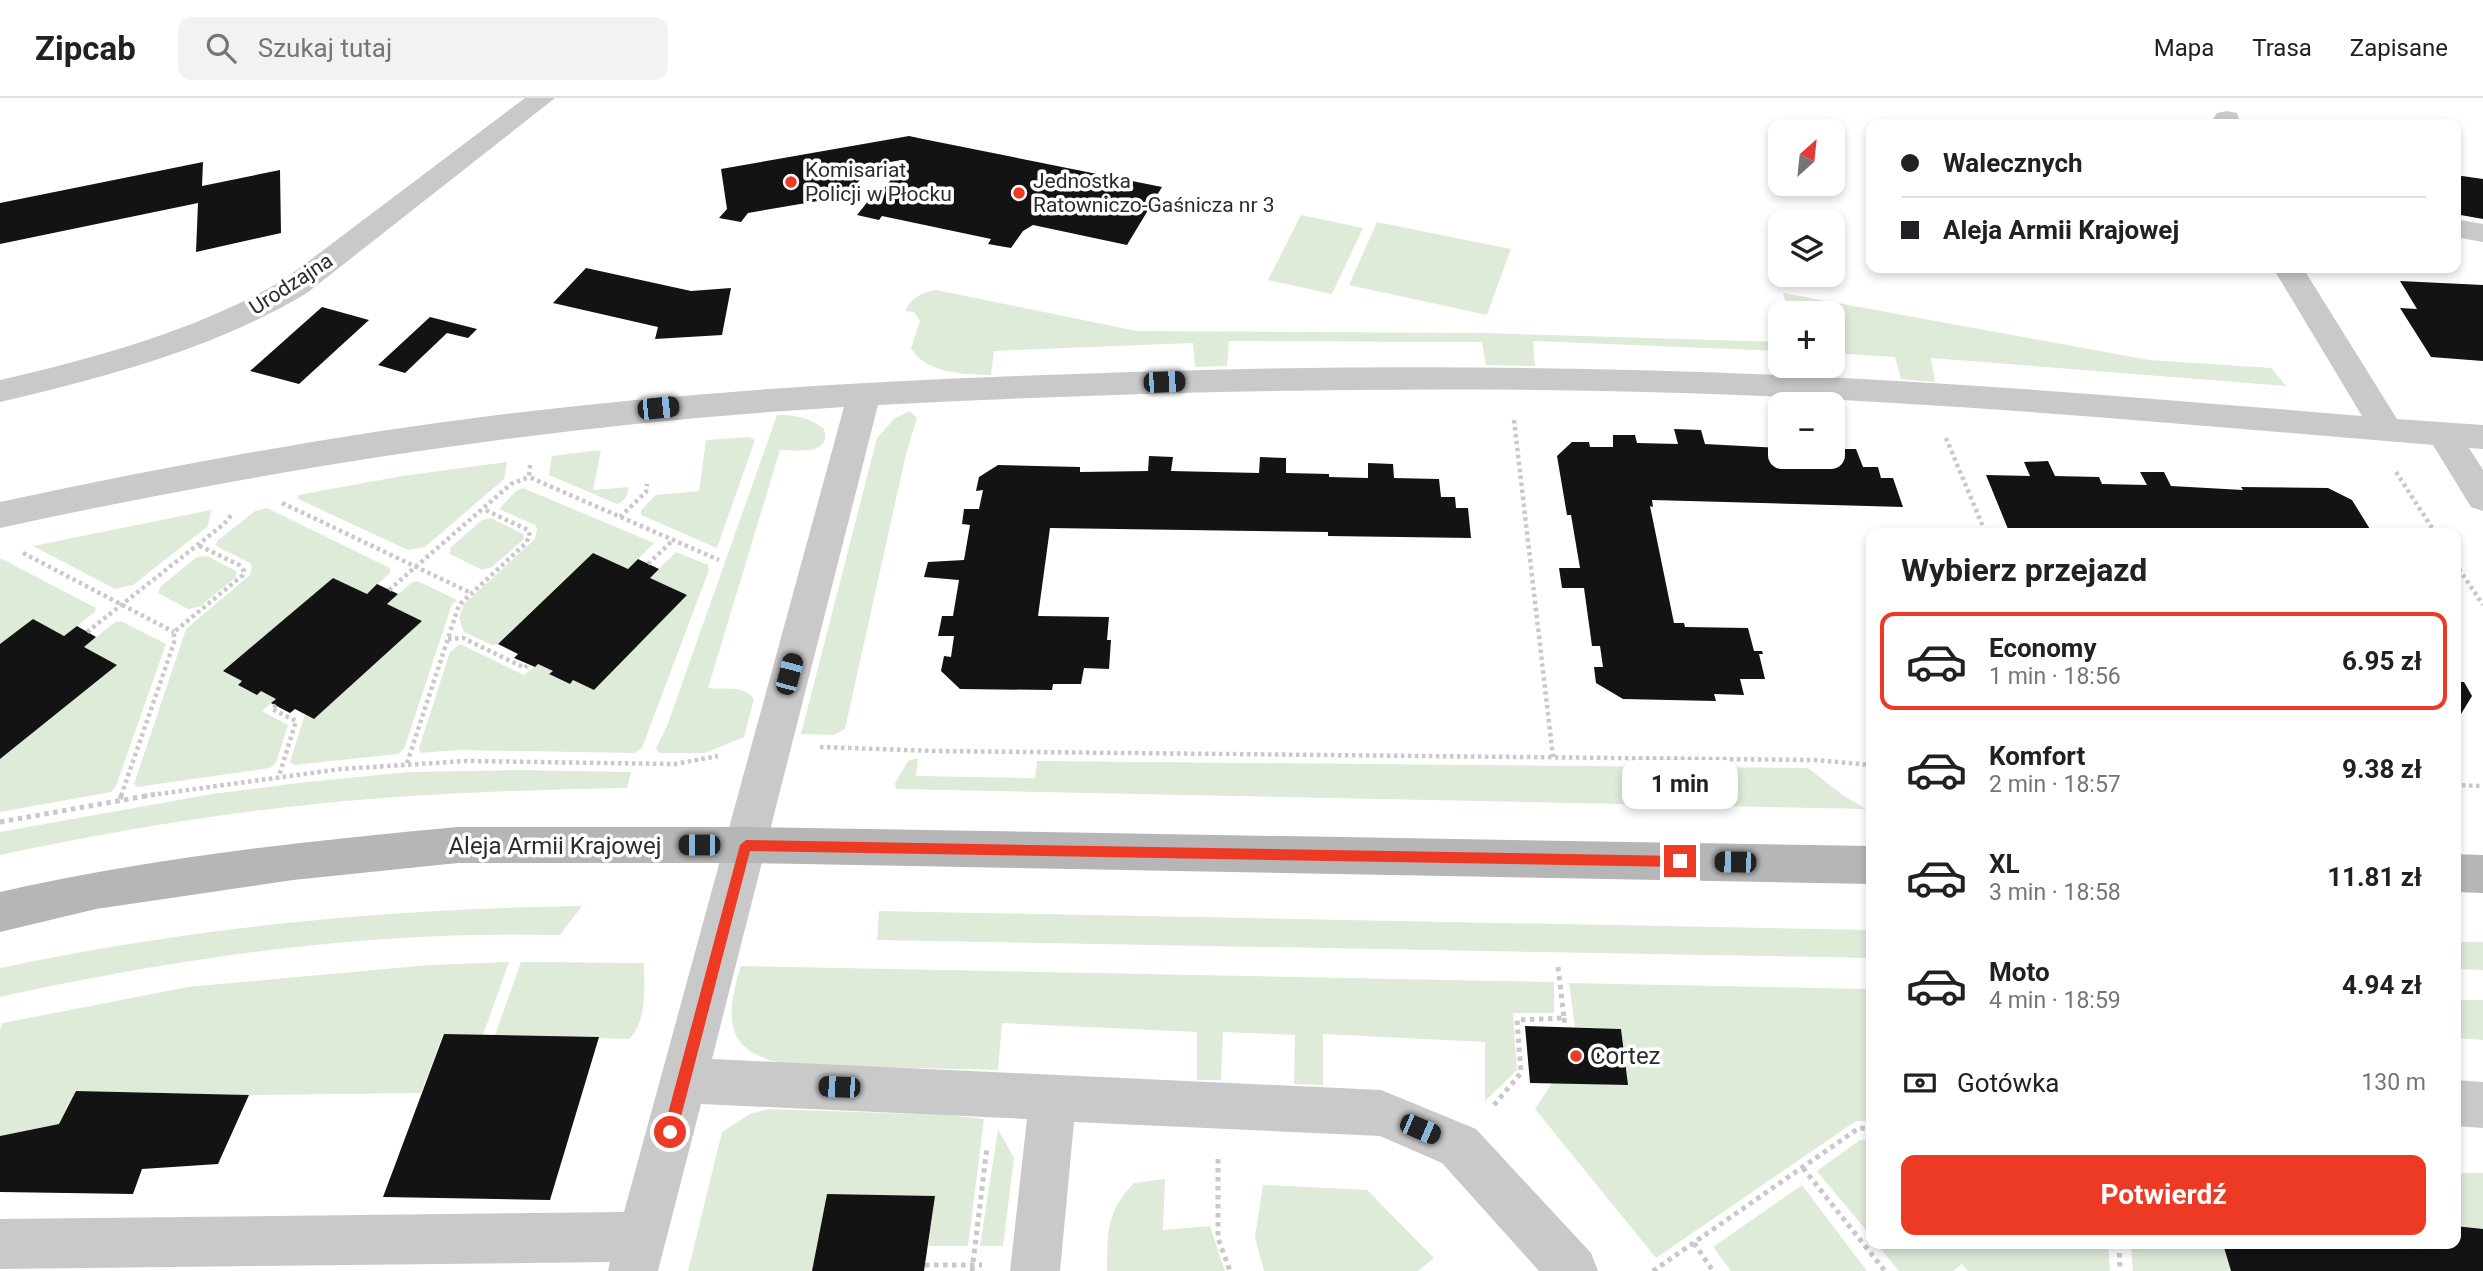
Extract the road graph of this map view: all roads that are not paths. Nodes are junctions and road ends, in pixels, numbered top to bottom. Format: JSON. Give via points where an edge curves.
{"nodes":[{"id":1,"x":542,"y":98,"type":"edge"},
{"id":2,"x":2461,"y":229,"type":"edge"},
{"id":3,"x":2483,"y":233,"type":"edge"},
{"id":4,"x":2291,"y":273,"type":"edge"},
{"id":5,"x":0,"y":391,"type":"edge"},
{"id":6,"x":864,"y":394,"type":"junction"},
{"id":7,"x":2387,"y":430,"type":"junction"},
{"id":8,"x":2443,"y":434,"type":"junction"},
{"id":9,"x":2483,"y":437,"type":"edge"},
{"id":10,"x":2483,"y":498,"type":"edge"},
{"id":11,"x":0,"y":515,"type":"edge"},
{"id":12,"x":746,"y":845,"type":"junction"},
{"id":13,"x":1866,"y":865,"type":"edge"},
{"id":14,"x":2461,"y":873,"type":"edge"},
{"id":15,"x":2483,"y":874,"type":"edge"},
{"id":16,"x":0,"y":912,"type":"edge"},
{"id":17,"x":684,"y":1080,"type":"junction"},
{"id":18,"x":1053,"y":1097,"type":"junction"},
{"id":19,"x":2461,"y":1103,"type":"edge"},
{"id":20,"x":2483,"y":1105,"type":"edge"},
{"id":21,"x":0,"y":1244,"type":"edge"},
{"id":22,"x":638,"y":1254,"type":"edge"},
{"id":23,"x":273,"y":1256,"type":"edge"},
{"id":24,"x":1035,"y":1271,"type":"edge"},
{"id":25,"x":1573,"y":1271,"type":"edge"}],
"edges":[{"from":1,"to":5,"type":"street","name":"Urodzajna","via":[[296,286],[257,309],[109,366]]},
{"from":2,"to":3,"type":"street"},
{"from":4,"to":7,"type":"street"},
{"from":6,"to":7,"type":"street","via":[[1213,380],[1573,379],[1875,391]]},
{"from":6,"to":11,"type":"street","via":[[674,407],[371,444]]},
{"from":6,"to":12,"type":"street"},
{"from":7,"to":8,"type":"street"},
{"from":8,"to":9,"type":"street"},
{"from":8,"to":10,"type":"street"},
{"from":12,"to":13,"type":"street","name":"Aleja Armii Krajowej"},
{"from":12,"to":16,"type":"street","name":"Aleja Armii Krajowej","via":[[458,845],[368,852],[96,890]]},
{"from":12,"to":17,"type":"street"},
{"from":14,"to":15,"type":"street"},
{"from":17,"to":18,"type":"street"},
{"from":17,"to":22,"type":"street"},
{"from":18,"to":24,"type":"street"},
{"from":18,"to":25,"type":"street","via":[[1381,1113],[1459,1146]]},
{"from":19,"to":20,"type":"street"},
{"from":21,"to":23,"type":"street"},
{"from":22,"to":23,"type":"street"}]}
